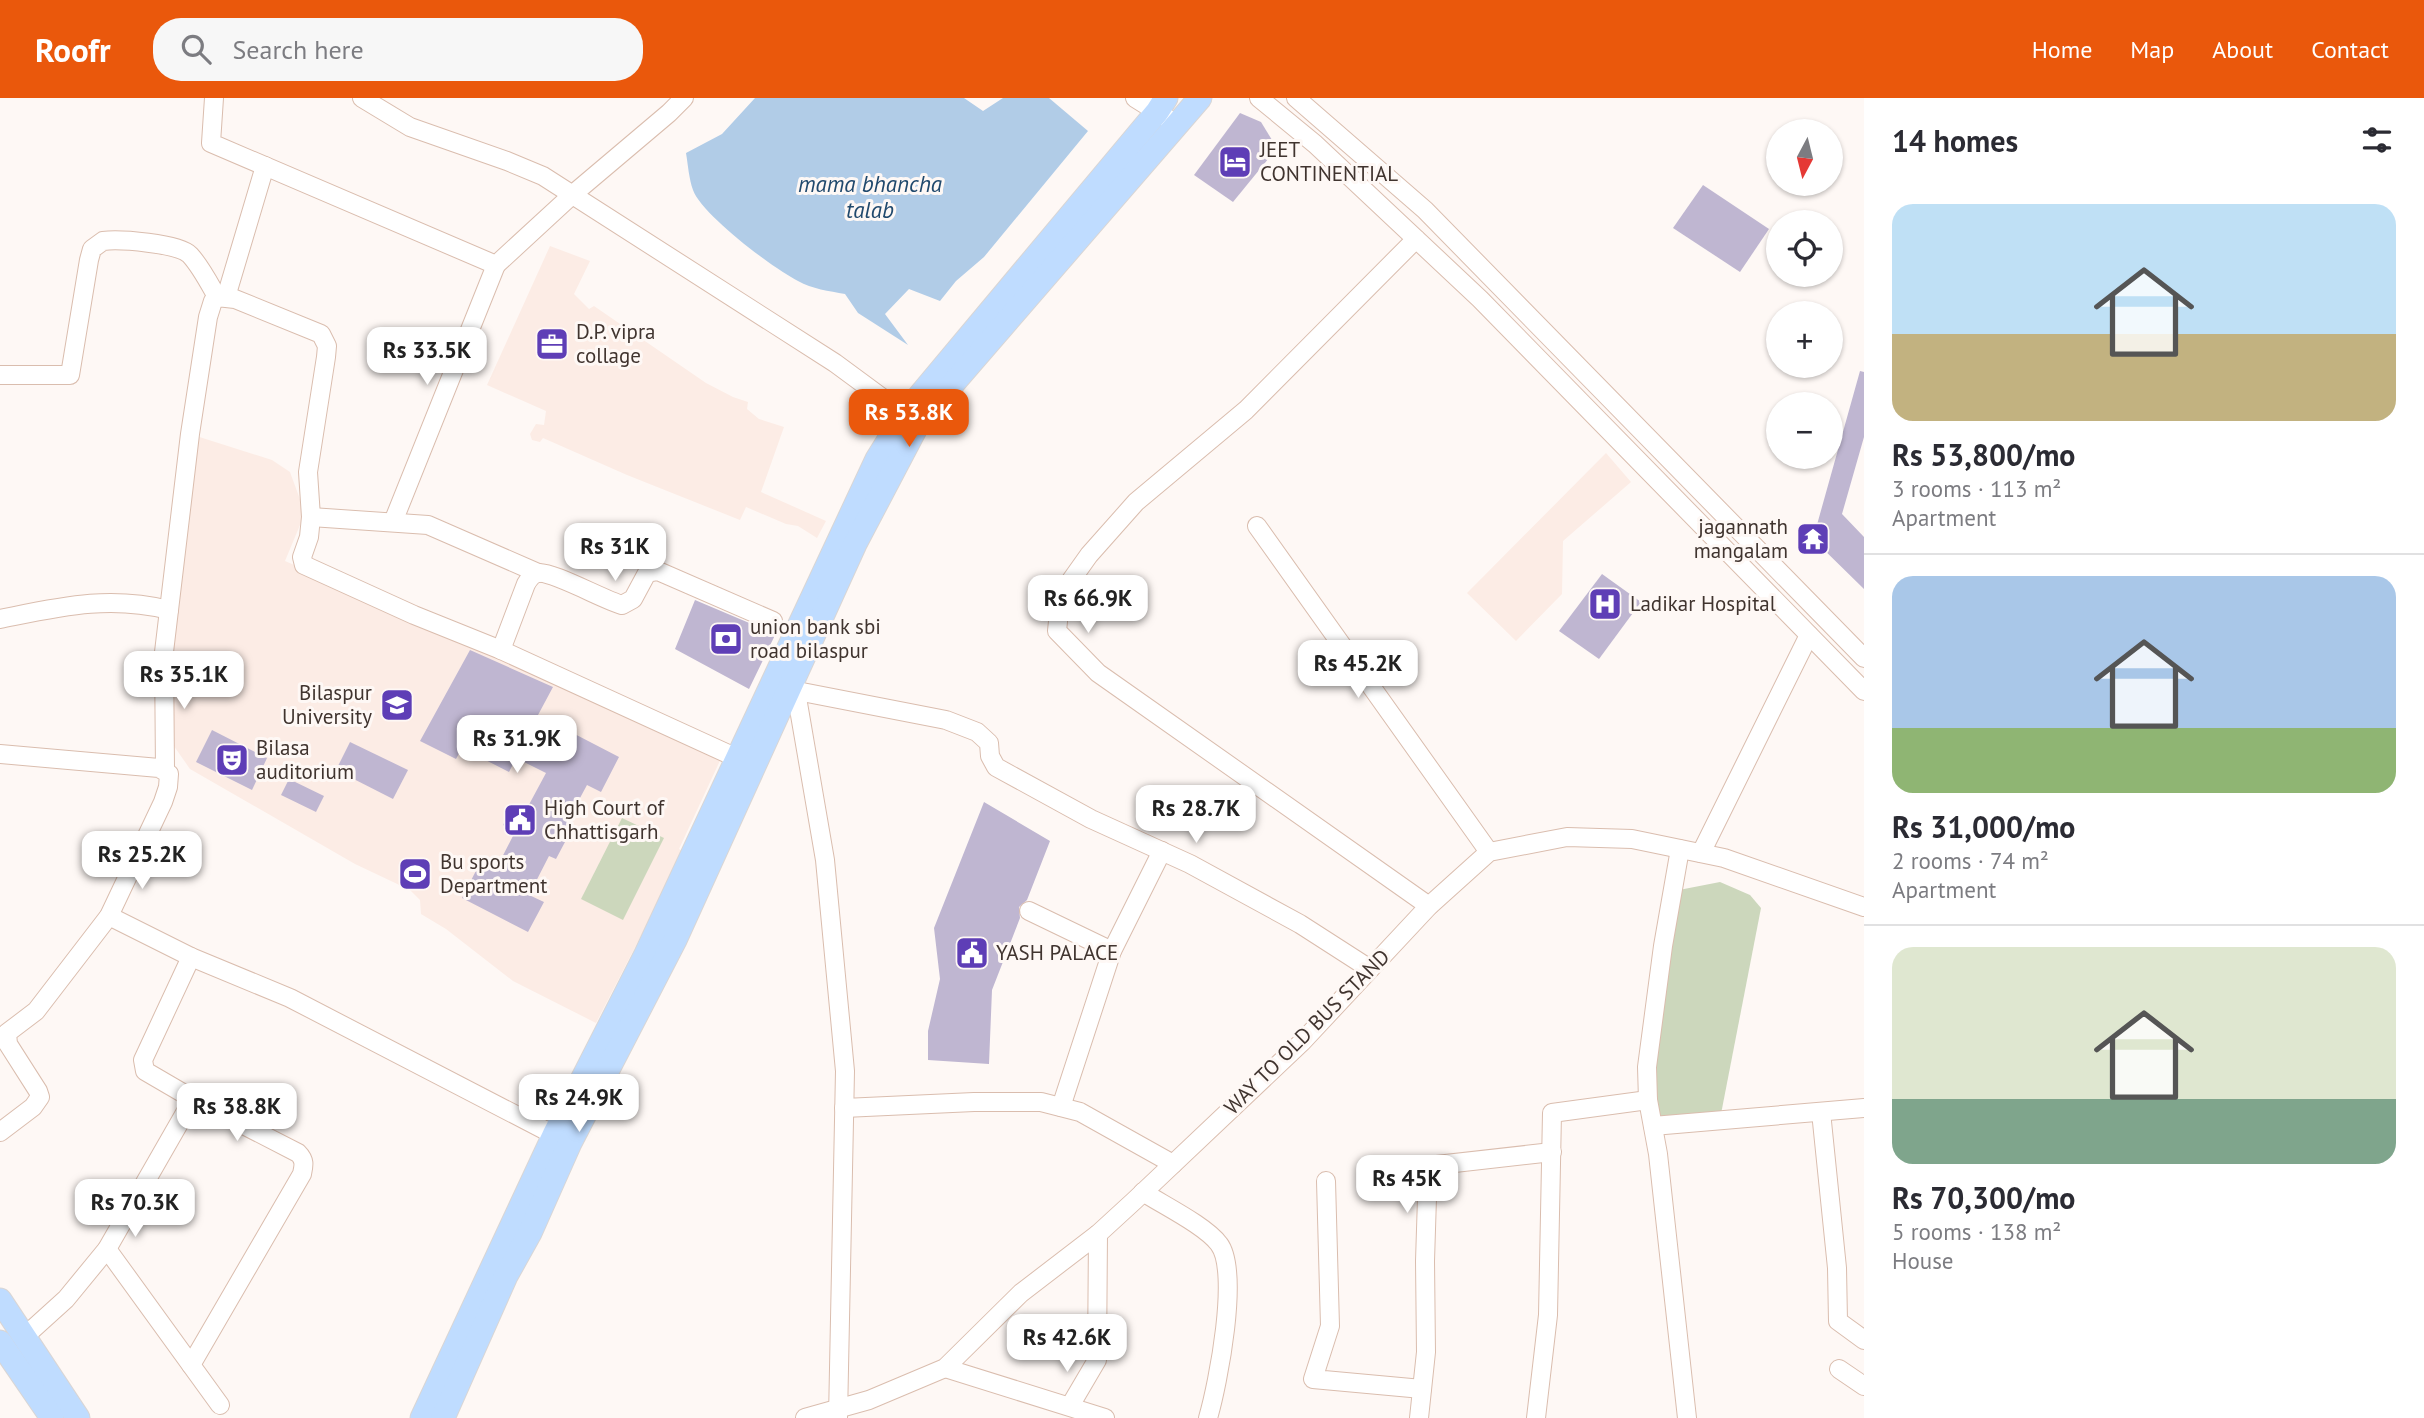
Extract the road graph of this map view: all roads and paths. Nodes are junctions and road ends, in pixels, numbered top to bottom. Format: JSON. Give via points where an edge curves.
{"nodes":[{"id":1,"x":214,"y":98,"type":"edge"},
{"id":2,"x":362,"y":98,"type":"edge"},
{"id":3,"x":684,"y":98,"type":"edge"},
{"id":4,"x":1135,"y":98,"type":"edge"},
{"id":5,"x":1200,"y":98,"type":"edge"},
{"id":6,"x":1259,"y":98,"type":"edge"},
{"id":7,"x":1296,"y":98,"type":"edge"},
{"id":8,"x":1167,"y":111,"type":"edge"},
{"id":9,"x":265,"y":166,"type":"junction"},
{"id":10,"x":572,"y":195,"type":"junction"},
{"id":11,"x":1416,"y":239,"type":"junction"},
{"id":12,"x":496,"y":265,"type":"junction"},
{"id":13,"x":221,"y":297,"type":"junction"},
{"id":14,"x":0,"y":375,"type":"edge"},
{"id":15,"x":912,"y":419,"type":"junction"},
{"id":16,"x":311,"y":517,"type":"junction"},
{"id":17,"x":393,"y":522,"type":"junction"},
{"id":18,"x":1257,"y":526,"type":"dead end"},
{"id":19,"x":538,"y":573,"type":"junction"},
{"id":20,"x":169,"y":610,"type":"junction"},
{"id":21,"x":0,"y":619,"type":"edge"},
{"id":22,"x":773,"y":621,"type":"dead end"},
{"id":23,"x":1808,"y":635,"type":"junction"},
{"id":24,"x":501,"y":650,"type":"junction"},
{"id":25,"x":1864,"y":658,"type":"edge"},
{"id":26,"x":796,"y":686,"type":"junction"},
{"id":27,"x":1864,"y":691,"type":"edge"},
{"id":28,"x":0,"y":754,"type":"edge"},
{"id":29,"x":737,"y":758,"type":"junction"},
{"id":30,"x":165,"y":770,"type":"junction"},
{"id":31,"x":1680,"y":849,"type":"junction"},
{"id":32,"x":1162,"y":851,"type":"junction"},
{"id":33,"x":1489,"y":852,"type":"junction"},
{"id":34,"x":1701,"y":853,"type":"junction"},
{"id":35,"x":1429,"y":906,"type":"junction"},
{"id":36,"x":1864,"y":907,"type":"edge"},
{"id":37,"x":1029,"y":911,"type":"dead end"},
{"id":38,"x":109,"y":916,"type":"junction"},
{"id":39,"x":1112,"y":951,"type":"junction"},
{"id":40,"x":191,"y":957,"type":"junction"},
{"id":41,"x":1370,"y":969,"type":"junction"},
{"id":42,"x":192,"y":1099,"type":"junction"},
{"id":43,"x":1648,"y":1100,"type":"junction"},
{"id":44,"x":1061,"y":1107,"type":"junction"},
{"id":45,"x":844,"y":1108,"type":"junction"},
{"id":46,"x":1864,"y":1108,"type":"edge"},
{"id":47,"x":1821,"y":1112,"type":"junction"},
{"id":48,"x":1653,"y":1126,"type":"junction"},
{"id":49,"x":0,"y":1132,"type":"edge"},
{"id":50,"x":562,"y":1139,"type":"junction"},
{"id":51,"x":1552,"y":1152,"type":"junction"},
{"id":52,"x":1173,"y":1164,"type":"junction"},
{"id":53,"x":1326,"y":1181,"type":"dead end"},
{"id":54,"x":1143,"y":1192,"type":"junction"},
{"id":55,"x":1098,"y":1234,"type":"junction"},
{"id":56,"x":107,"y":1249,"type":"junction"},
{"id":57,"x":0,"y":1300,"type":"edge"},
{"id":58,"x":24,"y":1337,"type":"junction"},
{"id":59,"x":1864,"y":1340,"type":"edge"},
{"id":60,"x":0,"y":1342,"type":"edge"},
{"id":61,"x":191,"y":1365,"type":"junction"},
{"id":62,"x":945,"y":1368,"type":"junction"},
{"id":63,"x":1839,"y":1369,"type":"dead end"},
{"id":64,"x":1864,"y":1387,"type":"edge"},
{"id":65,"x":1422,"y":1389,"type":"junction"},
{"id":66,"x":220,"y":1405,"type":"dead end"},
{"id":67,"x":1070,"y":1406,"type":"junction"},
{"id":68,"x":838,"y":1413,"type":"edge"},
{"id":69,"x":52,"y":1418,"type":"edge"},
{"id":70,"x":78,"y":1418,"type":"edge"},
{"id":71,"x":422,"y":1418,"type":"edge"},
{"id":72,"x":443,"y":1418,"type":"edge"},
{"id":73,"x":805,"y":1418,"type":"edge"},
{"id":74,"x":1105,"y":1418,"type":"edge"},
{"id":75,"x":1208,"y":1418,"type":"edge"},
{"id":76,"x":1419,"y":1418,"type":"edge"},
{"id":77,"x":1536,"y":1418,"type":"edge"},
{"id":78,"x":1687,"y":1418,"type":"edge"}],
"edges":[{"from":1,"to":9,"type":"street","via":[[211,143]]},
{"from":2,"to":10,"type":"street","via":[[410,127],[543,176]]},
{"from":3,"to":10,"type":"street"},
{"from":4,"to":8,"type":"street"},
{"from":5,"to":8,"type":"main road"},
{"from":6,"to":11,"type":"street"},
{"from":7,"to":25,"type":"street","via":[[1435,219]]},
{"from":8,"to":15,"type":"main road"},
{"from":9,"to":12,"type":"street"},
{"from":9,"to":13,"type":"street"},
{"from":10,"to":12,"type":"street"},
{"from":10,"to":15,"type":"street","via":[[760,313]]},
{"from":11,"to":23,"type":"street"},
{"from":11,"to":35,"type":"street","via":[[1246,410],[1136,502],[1067,586],[1057,631],[1098,673]]},
{"from":12,"to":17,"type":"street"},
{"from":13,"to":14,"type":"street","via":[[181,249],[103,241],[92,249],[89,260],[70,376]]},
{"from":13,"to":16,"type":"street","via":[[326,339],[308,472]]},
{"from":13,"to":20,"type":"street","via":[[210,308],[206,330]]},
{"from":15,"to":26,"type":"main road"},
{"from":15,"to":29,"type":"main road","via":[[877,459]]},
{"from":16,"to":17,"type":"street"},
{"from":16,"to":24,"type":"street","via":[[304,565]]},
{"from":17,"to":19,"type":"street","via":[[428,525]]},
{"from":18,"to":33,"type":"street"},
{"from":19,"to":22,"type":"street","via":[[622,605],[633,599],[647,573],[658,571]]},
{"from":19,"to":24,"type":"street","via":[[526,584]]},
{"from":20,"to":21,"type":"street","via":[[83,603]]},
{"from":20,"to":30,"type":"street","via":[[164,652]]},
{"from":23,"to":27,"type":"street"},
{"from":23,"to":34,"type":"street"},
{"from":24,"to":29,"type":"street"},
{"from":26,"to":32,"type":"street","via":[[946,720],[978,732],[989,743],[996,767],[1091,819]]},
{"from":26,"to":45,"type":"street","via":[[825,860],[845,1071]]},
{"from":26,"to":50,"type":"main road","via":[[753,765],[675,940]]},
{"from":28,"to":30,"type":"street"},
{"from":29,"to":50,"type":"main road"},
{"from":30,"to":38,"type":"street","via":[[170,780],[163,802]]},
{"from":31,"to":33,"type":"street","via":[[1632,839],[1567,837]]},
{"from":31,"to":34,"type":"street"},
{"from":31,"to":43,"type":"street","via":[[1654,1010]]},
{"from":32,"to":39,"type":"street"},
{"from":32,"to":41,"type":"street","via":[[1300,924]]},
{"from":33,"to":35,"type":"street","name":"WAY TO OLD BUS STAND"},
{"from":34,"to":36,"type":"street"},
{"from":35,"to":41,"type":"street","name":"WAY TO OLD BUS STAND"},
{"from":37,"to":39,"type":"street"},
{"from":38,"to":40,"type":"street"},
{"from":38,"to":49,"type":"street","via":[[36,1012],[7,1033],[8,1044],[40,1097]]},
{"from":39,"to":44,"type":"street"},
{"from":40,"to":42,"type":"street","via":[[142,1066]]},
{"from":40,"to":50,"type":"street","via":[[290,998]]},
{"from":41,"to":52,"type":"street","name":"WAY TO OLD BUS STAND","via":[[1302,1042]]},
{"from":42,"to":56,"type":"street"},
{"from":42,"to":61,"type":"street","via":[[298,1153],[304,1166]]},
{"from":43,"to":48,"type":"street"},
{"from":43,"to":51,"type":"street","via":[[1552,1113]]},
{"from":44,"to":45,"type":"street","via":[[1041,1101]]},
{"from":44,"to":52,"type":"street","via":[[1090,1116]]},
{"from":45,"to":68,"type":"street"},
{"from":46,"to":47,"type":"street"},
{"from":47,"to":48,"type":"street"},
{"from":47,"to":59,"type":"street","via":[[1838,1321]]},
{"from":48,"to":78,"type":"street"},
{"from":50,"to":71,"type":"main road"},
{"from":50,"to":72,"type":"main road","via":[[530,1233]]},
{"from":51,"to":65,"type":"street","via":[[1428,1166]]},
{"from":51,"to":77,"type":"street","via":[[1548,1315]]},
{"from":52,"to":54,"type":"street","name":"WAY TO OLD BUS STAND"},
{"from":53,"to":65,"type":"street","via":[[1330,1326],[1313,1379]]},
{"from":54,"to":55,"type":"street","name":"WAY TO OLD BUS STAND"},
{"from":54,"to":75,"type":"street","via":[[1209,1234],[1224,1251],[1229,1297]]},
{"from":55,"to":62,"type":"street","name":"WAY TO OLD BUS STAND","via":[[1021,1293]]},
{"from":55,"to":67,"type":"street","via":[[1097,1360]]},
{"from":56,"to":58,"type":"street","via":[[66,1299]]},
{"from":56,"to":61,"type":"street"},
{"from":57,"to":58,"type":"main road"},
{"from":58,"to":70,"type":"main road"},
{"from":60,"to":69,"type":"main road"},
{"from":61,"to":66,"type":"street"},
{"from":62,"to":67,"type":"street"},
{"from":62,"to":68,"type":"street","name":"WAY TO OLD BUS STAND"},
{"from":63,"to":64,"type":"street"},
{"from":65,"to":76,"type":"street"},
{"from":67,"to":74,"type":"street"},
{"from":68,"to":73,"type":"street","name":"WAY TO OLD BUS STAND"}]}
